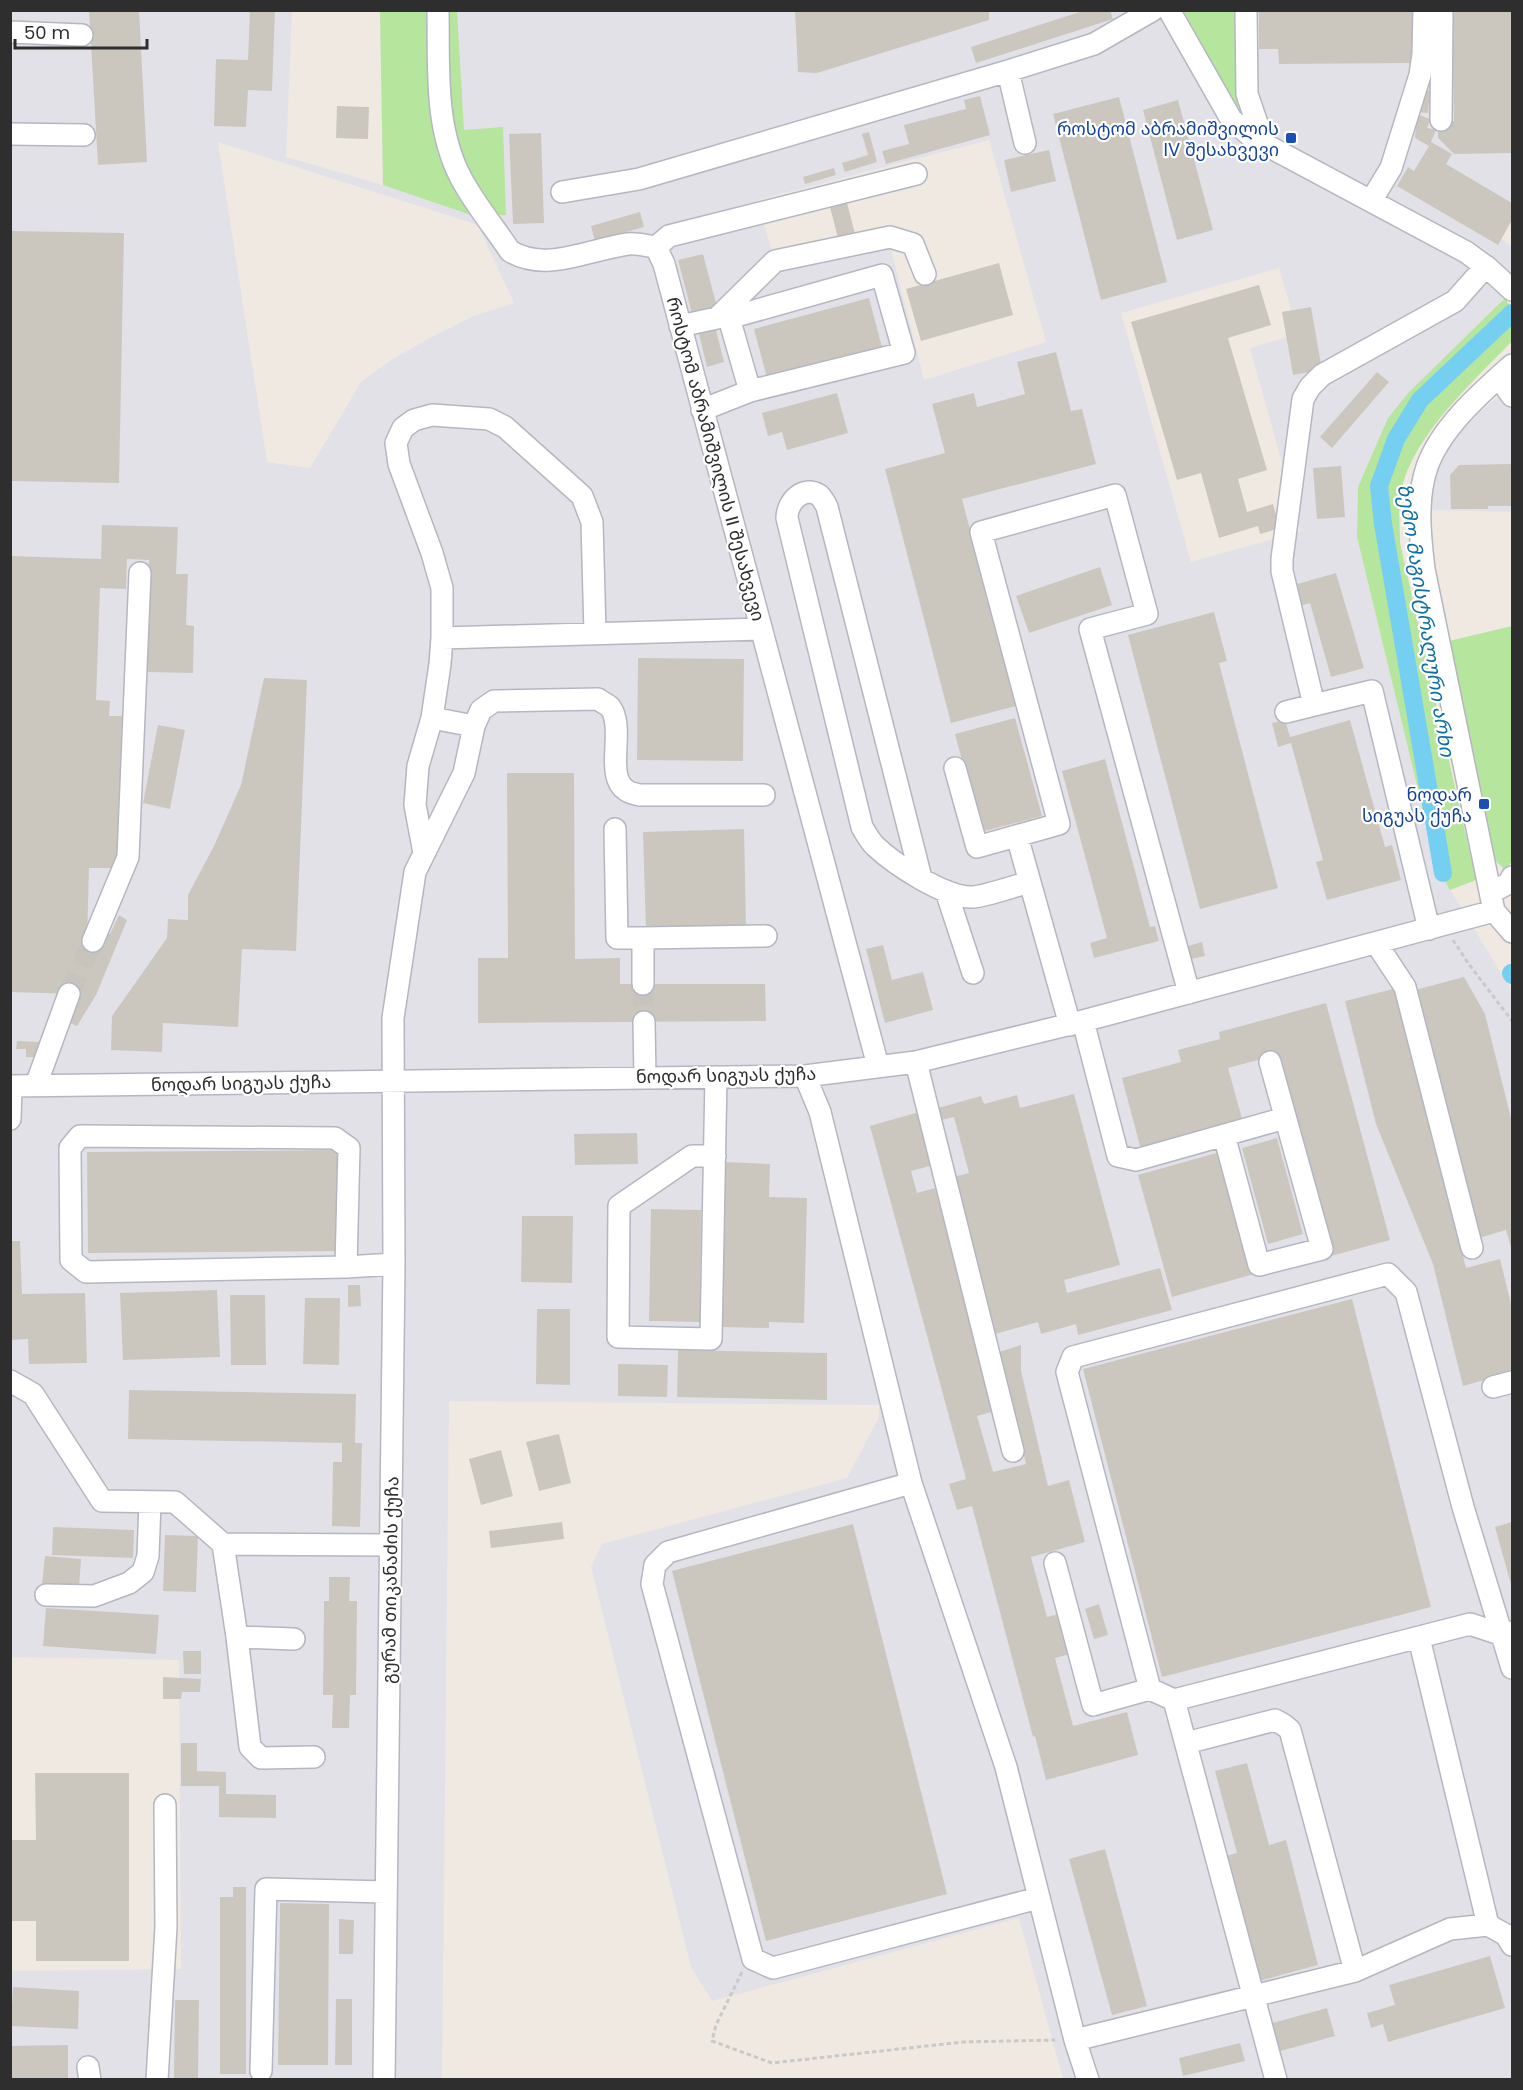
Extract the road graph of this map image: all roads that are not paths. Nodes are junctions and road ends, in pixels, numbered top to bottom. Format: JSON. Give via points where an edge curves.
{"nodes":[{"id":1,"x":438,"y":10,"type":"edge"},
{"id":2,"x":1153,"y":10,"type":"edge"},
{"id":3,"x":1169,"y":10,"type":"edge"},
{"id":4,"x":1246,"y":10,"type":"edge"},
{"id":5,"x":1424,"y":10,"type":"edge"},
{"id":6,"x":1442,"y":10,"type":"edge"},
{"id":7,"x":10,"y":32,"type":"edge"},
{"id":8,"x":82,"y":35,"type":"dead end"},
{"id":9,"x":1008,"y":71,"type":"junction"},
{"id":10,"x":1441,"y":120,"type":"dead end"},
{"id":11,"x":10,"y":134,"type":"edge"},
{"id":12,"x":84,"y":135,"type":"dead end"},
{"id":13,"x":1025,"y":142,"type":"dead end"},
{"id":14,"x":1264,"y":144,"type":"junction"},
{"id":15,"x":916,"y":174,"type":"dead end"},
{"id":16,"x":562,"y":192,"type":"dead end"},
{"id":17,"x":1371,"y":201,"type":"junction"},
{"id":18,"x":656,"y":247,"type":"junction"},
{"id":19,"x":1486,"y":266,"type":"junction"},
{"id":20,"x":925,"y":274,"type":"dead end"},
{"id":21,"x":1511,"y":289,"type":"edge"},
{"id":22,"x":680,"y":326,"type":"junction"},
{"id":23,"x":1506,"y":371,"type":"edge"},
{"id":24,"x":750,"y":391,"type":"junction"},
{"id":25,"x":1512,"y":396,"type":"edge"},
{"id":26,"x":702,"y":410,"type":"junction"},
{"id":27,"x":140,"y":573,"type":"dead end"},
{"id":28,"x":761,"y":629,"type":"junction"},
{"id":29,"x":595,"y":633,"type":"junction"},
{"id":30,"x":442,"y":638,"type":"junction"},
{"id":31,"x":1314,"y":705,"type":"junction"},
{"id":32,"x":1286,"y":712,"type":"dead end"},
{"id":33,"x":432,"y":718,"type":"junction"},
{"id":34,"x":474,"y":726,"type":"junction"},
{"id":35,"x":955,"y":768,"type":"dead end"},
{"id":36,"x":764,"y":795,"type":"dead end"},
{"id":37,"x":615,"y":829,"type":"dead end"},
{"id":38,"x":1017,"y":836,"type":"junction"},
{"id":39,"x":424,"y":853,"type":"junction"},
{"id":40,"x":1512,"y":877,"type":"edge"},
{"id":41,"x":921,"y":878,"type":"junction"},
{"id":42,"x":1030,"y":882,"type":"junction"},
{"id":43,"x":946,"y":891,"type":"junction"},
{"id":44,"x":1493,"y":902,"type":"junction"},
{"id":45,"x":1436,"y":927,"type":"junction"},
{"id":46,"x":1512,"y":932,"type":"edge"},
{"id":47,"x":766,"y":936,"type":"dead end"},
{"id":48,"x":643,"y":938,"type":"junction"},
{"id":49,"x":93,"y":941,"type":"tunnel mouth"},
{"id":50,"x":1376,"y":943,"type":"junction"},
{"id":51,"x":973,"y":973,"type":"dead end"},
{"id":52,"x":643,"y":984,"type":"tunnel mouth"},
{"id":53,"x":1189,"y":993,"type":"junction"},
{"id":54,"x":69,"y":994,"type":"tunnel mouth"},
{"id":55,"x":644,"y":1022,"type":"tunnel mouth"},
{"id":56,"x":1076,"y":1023,"type":"junction"},
{"id":57,"x":916,"y":1062,"type":"junction"},
{"id":58,"x":1270,"y":1062,"type":"dead end"},
{"id":59,"x":878,"y":1066,"type":"junction"},
{"id":60,"x":805,"y":1076,"type":"junction"},
{"id":61,"x":645,"y":1077,"type":"junction"},
{"id":62,"x":716,"y":1077,"type":"junction"},
{"id":63,"x":394,"y":1081,"type":"junction"},
{"id":64,"x":36,"y":1085,"type":"junction"},
{"id":65,"x":11,"y":1086,"type":"edge"},
{"id":66,"x":1285,"y":1118,"type":"junction"},
{"id":67,"x":10,"y":1119,"type":"edge"},
{"id":68,"x":1224,"y":1135,"type":"junction"},
{"id":69,"x":715,"y":1156,"type":"junction"},
{"id":70,"x":1472,"y":1248,"type":"dead end"},
{"id":71,"x":394,"y":1264,"type":"junction"},
{"id":72,"x":346,"y":1267,"type":"junction"},
{"id":73,"x":10,"y":1381,"type":"edge"},
{"id":74,"x":1013,"y":1451,"type":"dead end"},
{"id":75,"x":911,"y":1483,"type":"junction"},
{"id":76,"x":150,"y":1502,"type":"junction"},
{"id":77,"x":223,"y":1544,"type":"junction"},
{"id":78,"x":390,"y":1545,"type":"junction"},
{"id":79,"x":1055,"y":1563,"type":"dead end"},
{"id":80,"x":46,"y":1595,"type":"dead end"},
{"id":81,"x":1508,"y":1634,"type":"edge"},
{"id":82,"x":237,"y":1637,"type":"junction"},
{"id":83,"x":1419,"y":1638,"type":"junction"},
{"id":84,"x":294,"y":1639,"type":"dead end"},
{"id":85,"x":1512,"y":1668,"type":"edge"},
{"id":86,"x":1150,"y":1689,"type":"junction"},
{"id":87,"x":1174,"y":1700,"type":"junction"},
{"id":88,"x":1186,"y":1743,"type":"junction"},
{"id":89,"x":314,"y":1757,"type":"dead end"},
{"id":90,"x":165,"y":1805,"type":"dead end"},
{"id":91,"x":386,"y":1892,"type":"junction"},
{"id":92,"x":1038,"y":1898,"type":"junction"},
{"id":93,"x":1488,"y":1925,"type":"junction"},
{"id":94,"x":1512,"y":1945,"type":"edge"},
{"id":95,"x":1355,"y":1971,"type":"junction"},
{"id":96,"x":1253,"y":1996,"type":"junction"},
{"id":97,"x":1075,"y":2040,"type":"junction"},
{"id":98,"x":261,"y":2071,"type":"dead end"},
{"id":99,"x":157,"y":2079,"type":"edge"},
{"id":100,"x":384,"y":2079,"type":"edge"},
{"id":101,"x":1088,"y":2079,"type":"edge"},
{"id":102,"x":1276,"y":2079,"type":"edge"}],
"edges":[{"from":1,"to":18,"type":"street","via":[[440,102],[446,140],[461,178],[510,251],[521,258],[545,261],[630,244]]},
{"from":2,"to":9,"type":"street","via":[[1094,44]]},
{"from":3,"to":14,"type":"street","via":[[1231,119]]},
{"from":4,"to":14,"type":"street","via":[[1247,94]]},
{"from":5,"to":17,"type":"street","via":[[1420,75],[1391,168]]},
{"from":6,"to":10,"type":"street"},
{"from":7,"to":8,"type":"street"},
{"from":9,"to":13,"type":"street"},
{"from":9,"to":16,"type":"street","via":[[639,179]]},
{"from":11,"to":12,"type":"street"},
{"from":14,"to":17,"type":"street"},
{"from":15,"to":18,"type":"street","via":[[669,236]]},
{"from":17,"to":19,"type":"street"},
{"from":18,"to":22,"type":"street","name":"როსტომ აბრამიშვილის II შესახვევი"},
{"from":19,"to":21,"type":"street"},
{"from":19,"to":31,"type":"street","via":[[1455,301],[1322,375],[1303,399],[1282,571]]},
{"from":20,"to":22,"type":"street","via":[[913,244],[890,237],[775,261],[717,318]]},
{"from":22,"to":26,"type":"street","name":"როსტომ აბრამიშვილის II შესახვევი"},
{"from":23,"to":25,"type":"street"},
{"from":23,"to":44,"type":"street","via":[[1442,437],[1426,468],[1420,510],[1424,569]]},
{"from":24,"to":24,"type":"street","via":[[904,353],[882,274],[729,318]]},
{"from":24,"to":26,"type":"street"},
{"from":26,"to":28,"type":"street","name":"როსტომ აბრამიშვილის II შესახვევი"},
{"from":27,"to":49,"type":"street","via":[[128,857]]},
{"from":28,"to":29,"type":"street"},
{"from":28,"to":59,"type":"street","name":"როსტომ აბრამიშვილის II შესახვევი"},
{"from":29,"to":30,"type":"street"},
{"from":29,"to":30,"type":"street","via":[[591,522],[582,496],[505,427],[489,419],[432,415],[403,428],[396,443],[399,464],[442,588]]},
{"from":30,"to":33,"type":"street"},
{"from":31,"to":32,"type":"street"},
{"from":31,"to":45,"type":"street","via":[[1372,691]]},
{"from":33,"to":34,"type":"street"},
{"from":33,"to":39,"type":"street","via":[[418,766],[415,805]]},
{"from":34,"to":36,"type":"street","via":[[481,710],[494,701],[598,699],[609,706],[616,721],[616,768],[626,790],[640,795]]},
{"from":34,"to":39,"type":"street","name":"გურამ თიკანაძის ქუჩა","via":[[464,772]]},
{"from":35,"to":38,"type":"street","via":[[977,847]]},
{"from":37,"to":48,"type":"street","via":[[617,938]]},
{"from":38,"to":42,"type":"street"},
{"from":38,"to":53,"type":"street","via":[[1059,824],[981,532],[1115,495],[1147,614],[1090,629]]},
{"from":39,"to":63,"type":"street","name":"გურამ თიკანაძის ქუჩა","via":[[415,872],[393,1018]]},
{"from":40,"to":44,"type":"street"},
{"from":41,"to":41,"type":"street","via":[[827,507],[820,496],[808,492],[789,504],[787,519],[862,827],[890,859]]},
{"from":41,"to":43,"type":"street"},
{"from":42,"to":43,"type":"street","via":[[972,897]]},
{"from":42,"to":56,"type":"street"},
{"from":43,"to":51,"type":"street"},
{"from":44,"to":45,"type":"street","name":"ნოდარ სიგუას ქუჩა"},
{"from":44,"to":46,"type":"street"},
{"from":45,"to":50,"type":"street","name":"ნოდარ სიგუას ქუჩა"},
{"from":47,"to":48,"type":"street"},
{"from":48,"to":52,"type":"street"},
{"from":50,"to":53,"type":"street","name":"ნოდარ სიგუას ქუჩა"},
{"from":50,"to":70,"type":"street","via":[[1405,987]]},
{"from":53,"to":56,"type":"street","name":"ნოდარ სიგუას ქუჩა"},
{"from":54,"to":64,"type":"street"},
{"from":55,"to":61,"type":"street"},
{"from":56,"to":57,"type":"street","name":"ნოდარ სიგუას ქუჩა"},
{"from":56,"to":68,"type":"street","via":[[1118,1156],[1136,1160]]},
{"from":57,"to":59,"type":"street","name":"ნოდარ სიგუას ქუჩა"},
{"from":57,"to":74,"type":"street"},
{"from":58,"to":66,"type":"street"},
{"from":59,"to":60,"type":"street","name":"ნოდარ სიგუას ქუჩა"},
{"from":60,"to":62,"type":"street","name":"ნოდარ სიგუას ქუჩა"},
{"from":60,"to":75,"type":"street","via":[[820,1112]]},
{"from":61,"to":62,"type":"street","name":"ნოდარ სიგუას ქუჩა"},
{"from":61,"to":63,"type":"street","name":"ნოდარ სიგუას ქუჩა"},
{"from":62,"to":69,"type":"street"},
{"from":63,"to":64,"type":"street","name":"ნოდარ სიგუას ქუჩა"},
{"from":63,"to":71,"type":"street","name":"გურამ თიკანაძის ქუჩა"},
{"from":64,"to":65,"type":"street","name":"ნოდარ სიგუას ქუჩა"},
{"from":65,"to":67,"type":"street"},
{"from":66,"to":68,"type":"street"},
{"from":66,"to":68,"type":"street","via":[[1322,1249],[1259,1265]]},
{"from":69,"to":69,"type":"street","via":[[711,1339],[618,1337],[619,1206],[692,1156]]},
{"from":71,"to":72,"type":"street"},
{"from":71,"to":78,"type":"street","name":"გურამ თიკანაძის ქუჩა"},
{"from":72,"to":72,"type":"street","via":[[86,1272],[71,1260],[70,1148],[80,1136],[335,1138],[349,1148]]},
{"from":73,"to":76,"type":"street","via":[[33,1394],[102,1501]]},
{"from":75,"to":92,"type":"street","via":[[1006,1767]]},
{"from":75,"to":92,"type":"street","via":[[668,1551],[655,1565],[652,1584],[753,1959],[773,1968]]},
{"from":76,"to":77,"type":"street","via":[[176,1502]]},
{"from":76,"to":80,"type":"street","via":[[148,1556],[142,1572],[129,1583],[94,1596]]},
{"from":77,"to":78,"type":"street"},
{"from":77,"to":82,"type":"street"},
{"from":78,"to":91,"type":"street","name":"გურამ თიკანაძის ქუჩა"},
{"from":79,"to":86,"type":"street","via":[[1093,1705]]},
{"from":81,"to":83,"type":"street","via":[[1470,1624]]},
{"from":81,"to":85,"type":"street"},
{"from":81,"to":86,"type":"street","via":[[1463,1507],[1406,1292],[1388,1274],[1073,1357],[1067,1372]]},
{"from":82,"to":84,"type":"street"},
{"from":82,"to":89,"type":"street","via":[[250,1747],[261,1758]]},
{"from":83,"to":87,"type":"street"},
{"from":83,"to":93,"type":"street"},
{"from":86,"to":87,"type":"street"},
{"from":87,"to":88,"type":"street"},
{"from":88,"to":95,"type":"street","via":[[1275,1720],[1290,1730]]},
{"from":88,"to":96,"type":"street"},
{"from":90,"to":99,"type":"street","via":[[166,1927]]},
{"from":91,"to":98,"type":"street","via":[[266,1889]]},
{"from":91,"to":100,"type":"street","name":"გურამ თიკანაძის ქუჩა"},
{"from":92,"to":97,"type":"street"},
{"from":93,"to":94,"type":"street","via":[[1506,1935]]},
{"from":93,"to":95,"type":"street","via":[[1450,1929]]},
{"from":95,"to":96,"type":"street"},
{"from":96,"to":97,"type":"street"},
{"from":96,"to":102,"type":"street"},
{"from":97,"to":101,"type":"street"}]}
